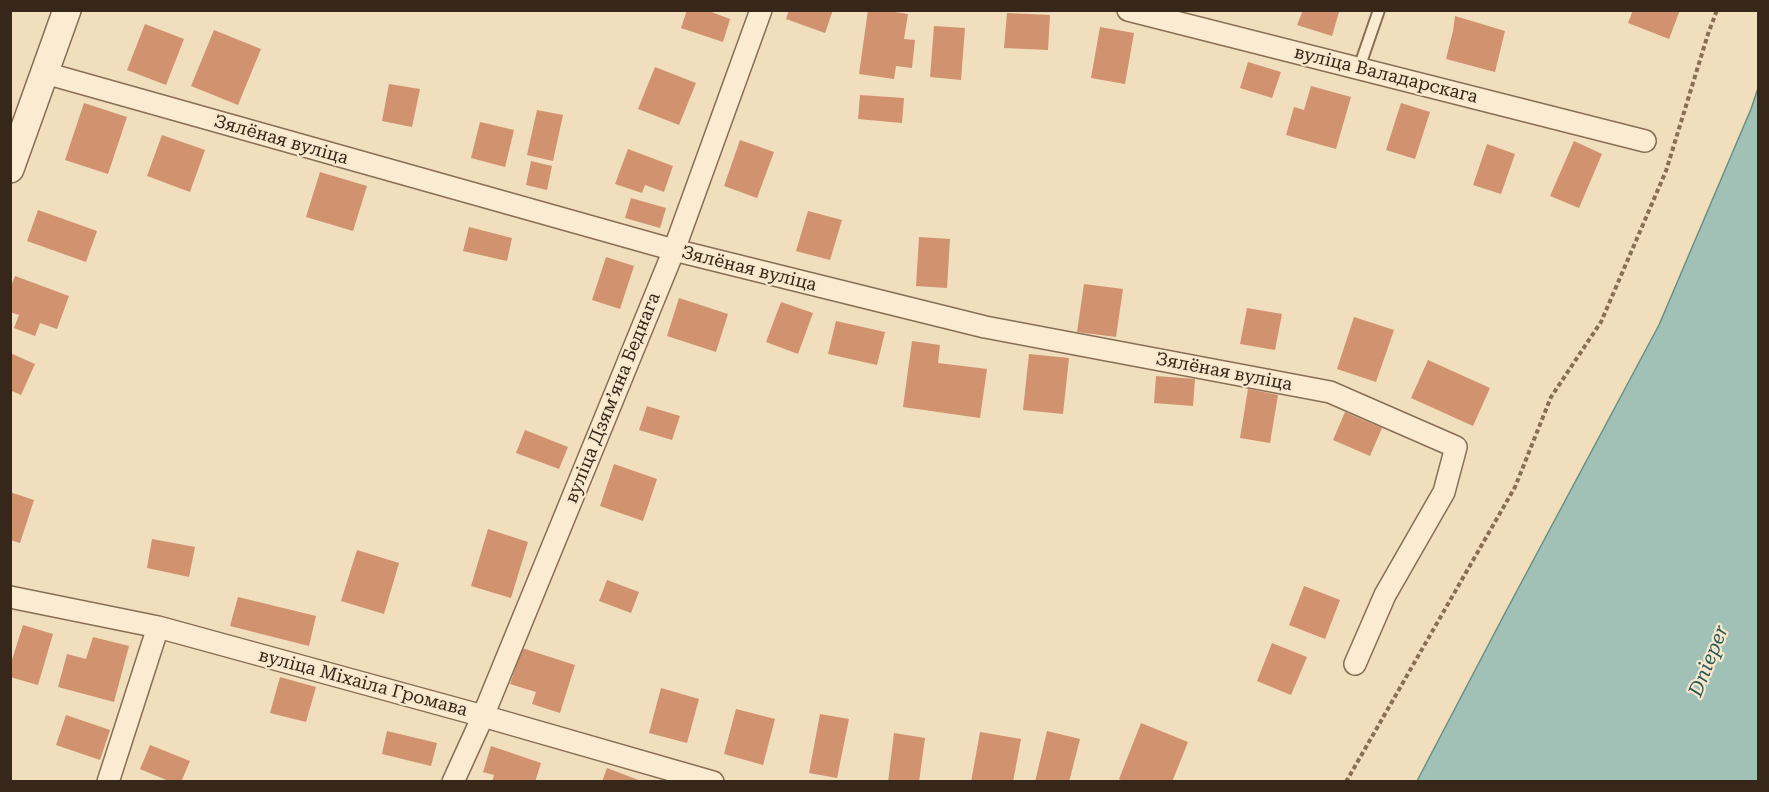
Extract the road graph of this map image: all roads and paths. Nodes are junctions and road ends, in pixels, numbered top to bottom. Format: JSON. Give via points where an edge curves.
{"nodes":[{"id":1,"x":67,"y":10,"type":"edge"},
{"id":2,"x":761,"y":10,"type":"edge"},
{"id":3,"x":1128,"y":10,"type":"edge"},
{"id":4,"x":1379,"y":10,"type":"edge"},
{"id":5,"x":1717,"y":10,"type":"edge"},
{"id":6,"x":1359,"y":68,"type":"junction"},
{"id":7,"x":45,"y":73,"type":"junction"},
{"id":8,"x":1645,"y":141,"type":"dead end"},
{"id":9,"x":10,"y":169,"type":"edge"},
{"id":10,"x":674,"y":250,"type":"junction"},
{"id":11,"x":10,"y":597,"type":"edge"},
{"id":12,"x":158,"y":627,"type":"junction"},
{"id":13,"x":1355,"y":664,"type":"dead end"},
{"id":14,"x":483,"y":716,"type":"junction"},
{"id":15,"x":108,"y":782,"type":"edge"},
{"id":16,"x":453,"y":782,"type":"edge"},
{"id":17,"x":713,"y":782,"type":"edge"},
{"id":18,"x":1346,"y":782,"type":"edge"}],
"edges":[{"from":1,"to":7,"type":"street"},
{"from":2,"to":10,"type":"street","name":"вуліца Дзямʼяна Беднага"},
{"from":3,"to":6,"type":"street","name":"вуліца Валадарскага"},
{"from":4,"to":6,"type":"lane"},
{"from":5,"to":18,"type":"path","via":[[1666,171],[1601,322],[1551,397],[1515,487]]},
{"from":6,"to":8,"type":"street","name":"вуліца Валадарскага"},
{"from":7,"to":9,"type":"street"},
{"from":7,"to":10,"type":"street","name":"Зялёная вуліца"},
{"from":10,"to":13,"type":"street","name":"Зялёная вуліца","via":[[985,327],[1330,392],[1456,447],[1444,492],[1384,595]]},
{"from":10,"to":14,"type":"street","name":"вуліца Дзямʼяна Беднага"},
{"from":11,"to":12,"type":"street","name":"вуліца Міхаіла Громава"},
{"from":12,"to":14,"type":"street","name":"вуліца Міхаіла Громава"},
{"from":12,"to":15,"type":"street"},
{"from":14,"to":16,"type":"street","name":"вуліца Дзямʼяна Беднага"},
{"from":14,"to":17,"type":"street","name":"вуліца Міхаіла Громава"}]}
